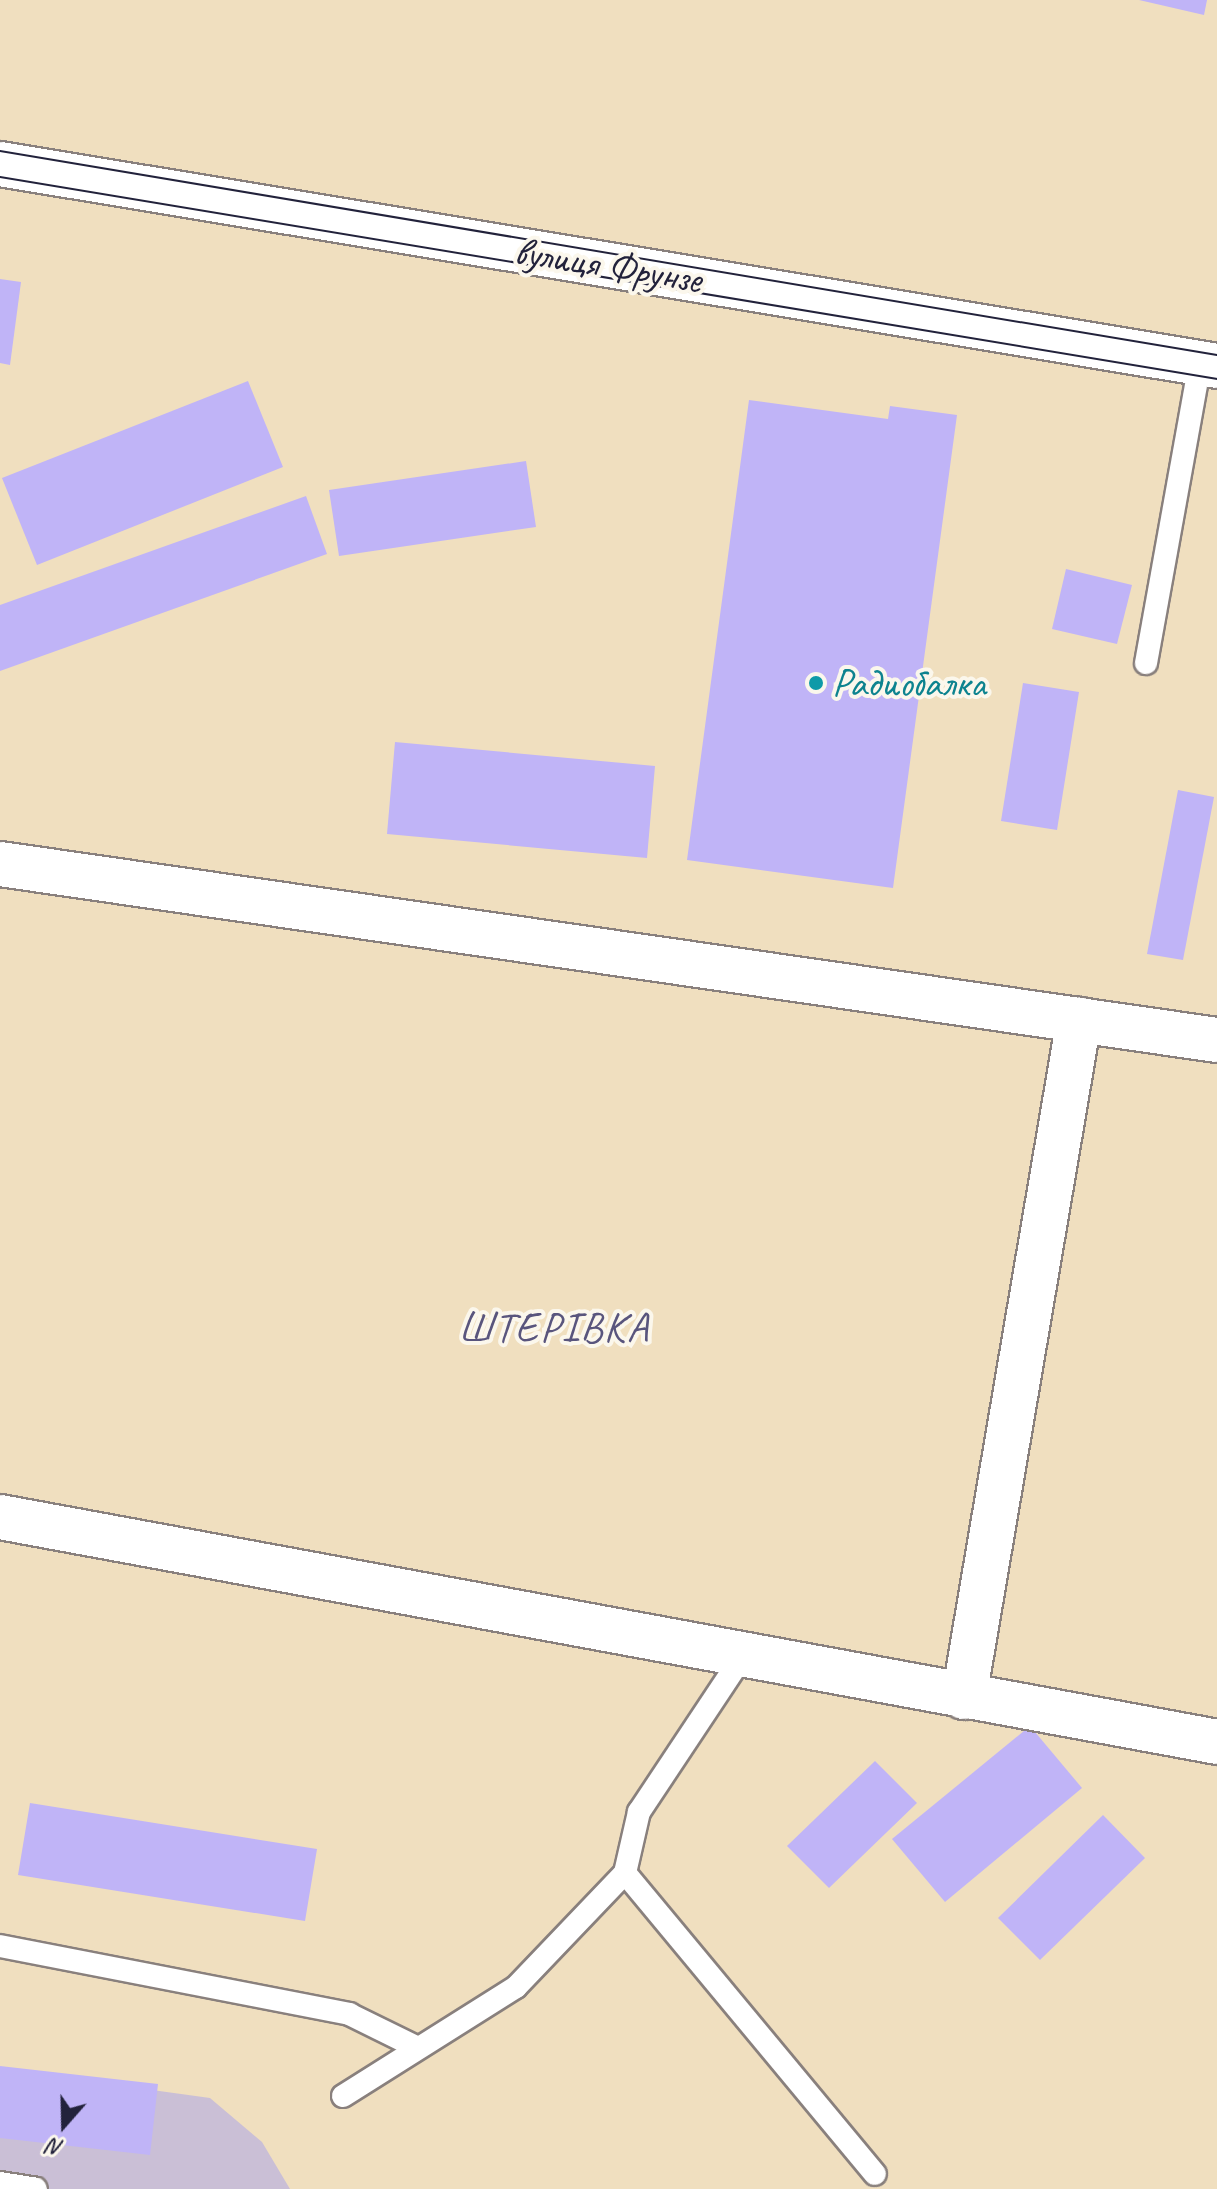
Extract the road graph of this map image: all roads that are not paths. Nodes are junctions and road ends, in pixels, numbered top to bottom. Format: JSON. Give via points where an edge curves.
{"nodes":[{"id":1,"x":0,"y":164,"type":"edge"},
{"id":2,"x":1209,"y":364,"type":"edge"},
{"id":3,"x":1146,"y":663,"type":"dead end"},
{"id":4,"x":0,"y":864,"type":"edge"},
{"id":5,"x":1079,"y":1020,"type":"junction"},
{"id":6,"x":1217,"y":1040,"type":"edge"},
{"id":7,"x":0,"y":1517,"type":"edge"},
{"id":8,"x":742,"y":1657,"type":"junction"},
{"id":9,"x":964,"y":1697,"type":"junction"},
{"id":10,"x":1217,"y":1742,"type":"edge"},
{"id":11,"x":625,"y":1873,"type":"junction"},
{"id":12,"x":0,"y":1946,"type":"edge"},
{"id":13,"x":416,"y":2047,"type":"junction"},
{"id":14,"x":343,"y":2096,"type":"dead end"},
{"id":15,"x":875,"y":2174,"type":"dead end"},
{"id":16,"x":0,"y":2183,"type":"edge"},
{"id":17,"x":36,"y":2189,"type":"edge"}],
"edges":[{"from":1,"to":2,"type":"street","name":"вулиця Фрунзе"},
{"from":2,"to":3,"type":"lane"},
{"from":4,"to":5,"type":"street"},
{"from":5,"to":6,"type":"street"},
{"from":5,"to":9,"type":"street"},
{"from":7,"to":8,"type":"street"},
{"from":8,"to":9,"type":"street"},
{"from":8,"to":11,"type":"lane","via":[[639,1812]]},
{"from":9,"to":10,"type":"street"},
{"from":11,"to":13,"type":"lane","via":[[516,1987]]},
{"from":11,"to":15,"type":"lane"},
{"from":12,"to":13,"type":"lane","via":[[349,2014]]},
{"from":13,"to":14,"type":"lane"},
{"from":16,"to":17,"type":"lane"}]}
